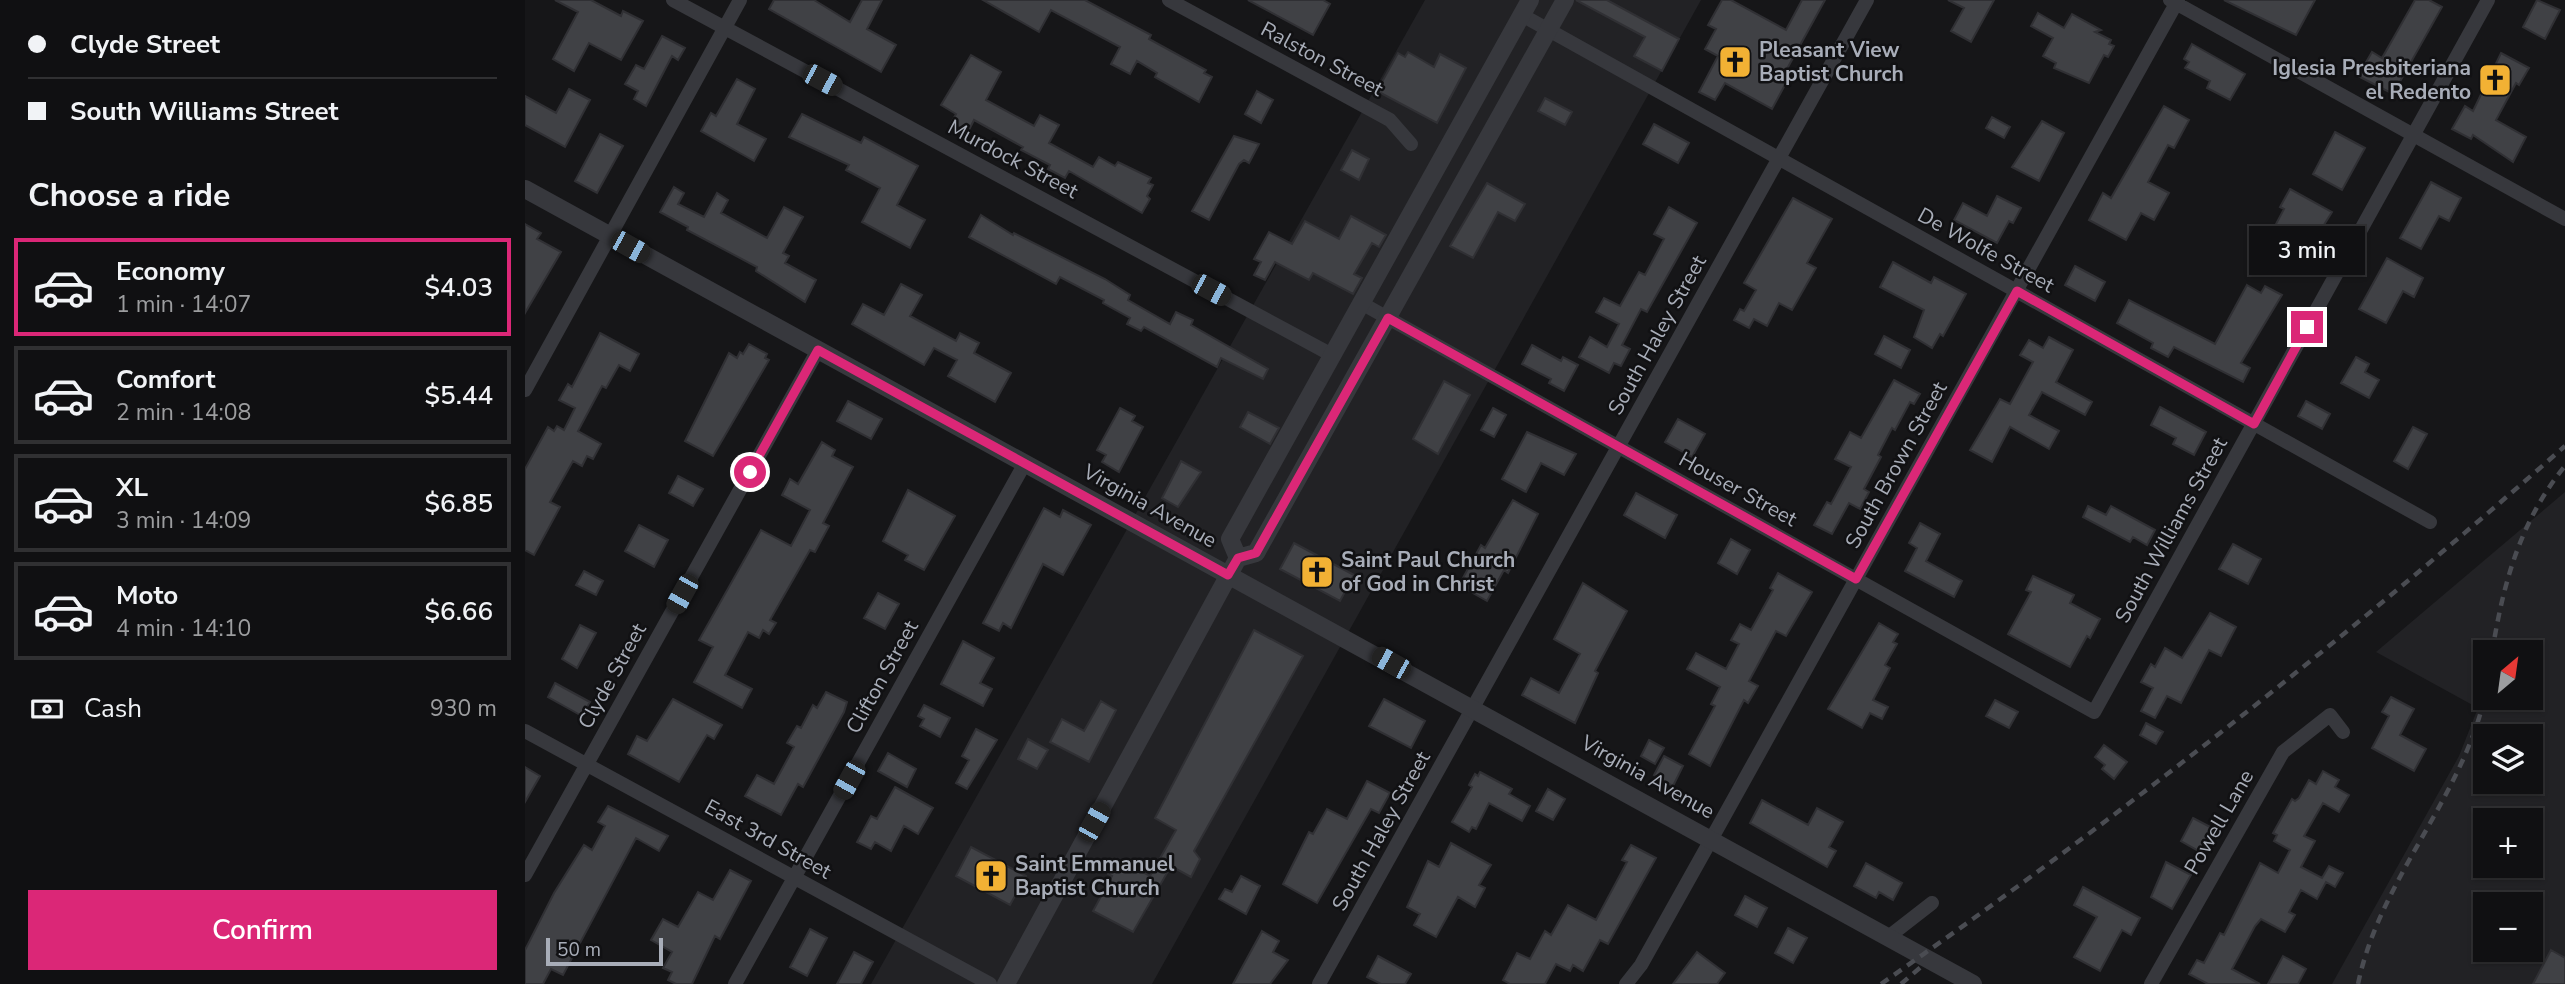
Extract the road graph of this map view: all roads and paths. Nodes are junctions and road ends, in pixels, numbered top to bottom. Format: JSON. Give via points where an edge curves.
{"nodes":[{"id":1,"x":673,"y":0,"type":"edge"},
{"id":2,"x":740,"y":0,"type":"edge"},
{"id":3,"x":1169,"y":0,"type":"edge"},
{"id":4,"x":1565,"y":0,"type":"edge"},
{"id":5,"x":1867,"y":0,"type":"edge"},
{"id":6,"x":2488,"y":0,"type":"edge"},
{"id":7,"x":2175,"y":1,"type":"edge"},
{"id":8,"x":1526,"y":8,"type":"edge"},
{"id":9,"x":725,"y":28,"type":"junction"},
{"id":10,"x":1549,"y":30,"type":"junction"},
{"id":11,"x":2411,"y":134,"type":"junction"},
{"id":12,"x":1411,"y":144,"type":"dead end"},
{"id":13,"x":1779,"y":159,"type":"junction"},
{"id":14,"x":525,"y":190,"type":"edge"},
{"id":15,"x":2565,"y":219,"type":"edge"},
{"id":16,"x":610,"y":236,"type":"junction"},
{"id":17,"x":2017,"y":291,"type":"junction"},
{"id":18,"x":1361,"y":303,"type":"junction"},
{"id":19,"x":1388,"y":318,"type":"junction"},
{"id":20,"x":818,"y":350,"type":"junction"},
{"id":21,"x":1332,"y":355,"type":"junction"},
{"id":22,"x":525,"y":390,"type":"edge"},
{"id":23,"x":2254,"y":424,"type":"junction"},
{"id":24,"x":1619,"y":447,"type":"junction"},
{"id":25,"x":1025,"y":463,"type":"junction"},
{"id":26,"x":2430,"y":522,"type":"dead end"},
{"id":27,"x":1238,"y":558,"type":"junction"},
{"id":28,"x":1228,"y":575,"type":"junction"},
{"id":29,"x":1856,"y":579,"type":"junction"},
{"id":30,"x":1473,"y":708,"type":"junction"},
{"id":31,"x":2094,"y":712,"type":"joint"},
{"id":32,"x":525,"y":731,"type":"edge"},
{"id":33,"x":2343,"y":732,"type":"dead end"},
{"id":34,"x":587,"y":764,"type":"junction"},
{"id":35,"x":1713,"y":838,"type":"junction"},
{"id":36,"x":525,"y":875,"type":"edge"},
{"id":37,"x":795,"y":877,"type":"junction"},
{"id":38,"x":1932,"y":902,"type":"dead end"},
{"id":39,"x":1887,"y":938,"type":"junction"},
{"id":40,"x":735,"y":984,"type":"edge"},
{"id":41,"x":990,"y":984,"type":"edge"},
{"id":42,"x":1006,"y":984,"type":"edge"},
{"id":43,"x":1319,"y":984,"type":"edge"},
{"id":44,"x":1626,"y":984,"type":"edge"},
{"id":45,"x":1973,"y":984,"type":"edge"},
{"id":46,"x":2151,"y":984,"type":"edge"}],
"edges":[{"from":1,"to":9,"type":"street","name":"Murdock Street"},
{"from":2,"to":9,"type":"street"},
{"from":3,"to":12,"type":"street","name":"Ralston Street","via":[[1390,120]]},
{"from":4,"to":10,"type":"street"},
{"from":5,"to":13,"type":"street","name":"South Haley Street"},
{"from":6,"to":11,"type":"street","name":"South Williams Street"},
{"from":7,"to":11,"type":"street"},
{"from":7,"to":17,"type":"street","name":"South Brown Street"},
{"from":8,"to":10,"type":"street","name":"De Wolfe Street"},
{"from":8,"to":18,"type":"street"},
{"from":9,"to":16,"type":"street"},
{"from":9,"to":21,"type":"street","name":"Murdock Street"},
{"from":10,"to":13,"type":"street","name":"De Wolfe Street"},
{"from":10,"to":19,"type":"street"},
{"from":11,"to":15,"type":"street"},
{"from":11,"to":23,"type":"street","name":"South Williams Street"},
{"from":13,"to":17,"type":"street","name":"De Wolfe Street"},
{"from":13,"to":24,"type":"street","name":"South Haley Street"},
{"from":14,"to":16,"type":"street","name":"Virginia Avenue"},
{"from":16,"to":20,"type":"street","name":"Virginia Avenue"},
{"from":16,"to":22,"type":"street"},
{"from":17,"to":23,"type":"street","name":"De Wolfe Street"},
{"from":17,"to":29,"type":"street","name":"South Brown Street"},
{"from":18,"to":19,"type":"street","name":"Houser Street"},
{"from":18,"to":21,"type":"street"},
{"from":19,"to":24,"type":"street","name":"Houser Street"},
{"from":19,"to":27,"type":"street","via":[[1256,553]]},
{"from":20,"to":25,"type":"street","name":"Virginia Avenue"},
{"from":20,"to":34,"type":"street","name":"Clyde Street"},
{"from":21,"to":27,"type":"street","via":[[1230,539]]},
{"from":23,"to":26,"type":"street","name":"De Wolfe Street"},
{"from":23,"to":31,"type":"street","name":"South Williams Street"},
{"from":24,"to":29,"type":"street","name":"Houser Street"},
{"from":24,"to":30,"type":"street","name":"South Haley Street"},
{"from":25,"to":28,"type":"street","name":"Virginia Avenue"},
{"from":25,"to":37,"type":"street","name":"Clifton Street"},
{"from":27,"to":28,"type":"street"},
{"from":28,"to":30,"type":"street","name":"Virginia Avenue"},
{"from":28,"to":42,"type":"street"},
{"from":29,"to":31,"type":"street","name":"Houser Street"},
{"from":29,"to":35,"type":"street","name":"South Brown Street"},
{"from":30,"to":35,"type":"street","name":"Virginia Avenue"},
{"from":30,"to":43,"type":"street","name":"South Haley Street"},
{"from":32,"to":34,"type":"street","name":"East 3rd Street"},
{"from":33,"to":46,"type":"street","name":"Powell Lane","via":[[2330,715],[2283,752]]},
{"from":34,"to":36,"type":"street","name":"Clyde Street"},
{"from":34,"to":37,"type":"street","name":"East 3rd Street"},
{"from":35,"to":39,"type":"street","name":"Virginia Avenue"},
{"from":35,"to":44,"type":"street","name":"South Brown Street"},
{"from":37,"to":40,"type":"street","name":"Clifton Street"},
{"from":37,"to":41,"type":"street","name":"East 3rd Street"},
{"from":38,"to":39,"type":"street"},
{"from":39,"to":45,"type":"street","name":"Virginia Avenue"}]}
